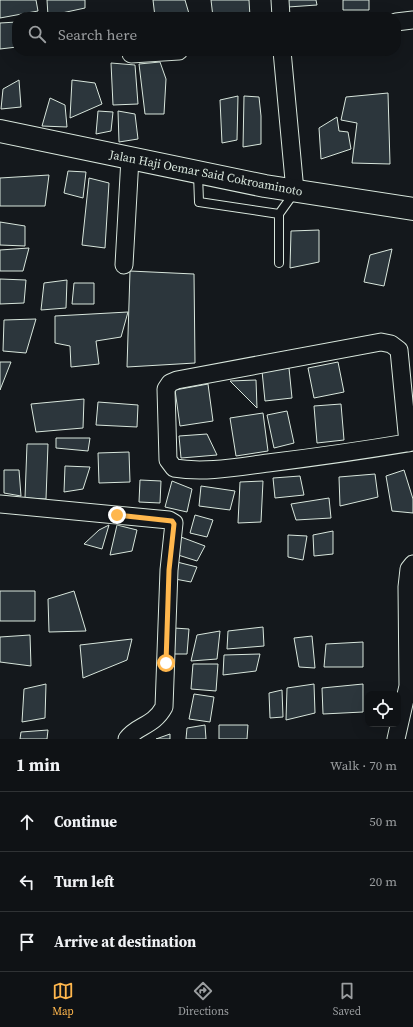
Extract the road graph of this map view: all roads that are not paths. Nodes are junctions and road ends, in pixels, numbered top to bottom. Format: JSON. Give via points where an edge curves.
{"nodes":[{"id":1,"x":280,"y":0,"type":"edge"},
{"id":2,"x":280,"y":12,"type":"edge"},
{"id":3,"x":413,"y":20,"type":"edge"},
{"id":4,"x":401,"y":21,"type":"edge"},
{"id":5,"x":282,"y":56,"type":"edge"},
{"id":6,"x":0,"y":131,"type":"edge"},
{"id":7,"x":130,"y":158,"type":"junction"},
{"id":8,"x":198,"y":172,"type":"junction"},
{"id":9,"x":295,"y":191,"type":"junction"},
{"id":10,"x":413,"y":209,"type":"edge"},
{"id":11,"x":279,"y":214,"type":"junction"},
{"id":12,"x":279,"y":263,"type":"dead end"},
{"id":13,"x":124,"y":265,"type":"dead end"},
{"id":14,"x":411,"y":442,"type":"edge"},
{"id":15,"x":0,"y":504,"type":"edge"},
{"id":16,"x":413,"y":564,"type":"edge"},
{"id":17,"x":127,"y":739,"type":"edge"},
{"id":18,"x":396,"y":739,"type":"edge"}],
"edges":[{"from":1,"to":2,"type":"street"},
{"from":3,"to":4,"type":"street"},
{"from":5,"to":9,"type":"street"},
{"from":6,"to":7,"type":"highway","name":"Jalan Haji Oemar Said Cokroaminoto"},
{"from":7,"to":8,"type":"highway","name":"Jalan Haji Oemar Said Cokroaminoto"},
{"from":7,"to":13,"type":"street"},
{"from":8,"to":9,"type":"highway","name":"Jalan Haji Oemar Said Cokroaminoto"},
{"from":8,"to":11,"type":"lane","via":[[199,202]]},
{"from":9,"to":10,"type":"highway","name":"Jalan Haji Oemar Said Cokroaminoto"},
{"from":9,"to":11,"type":"lane"},
{"from":11,"to":12,"type":"lane"},
{"from":14,"to":14,"type":"street","via":[[352,453],[220,469],[174,468],[168,460],[166,389],[170,383],[178,380],[381,342],[391,344],[399,350]]},
{"from":15,"to":17,"type":"street","via":[[169,520],[174,524],[169,570],[164,707],[155,719]]},
{"from":16,"to":18,"type":"street","via":[[409,569],[407,587],[408,686]]}]}
